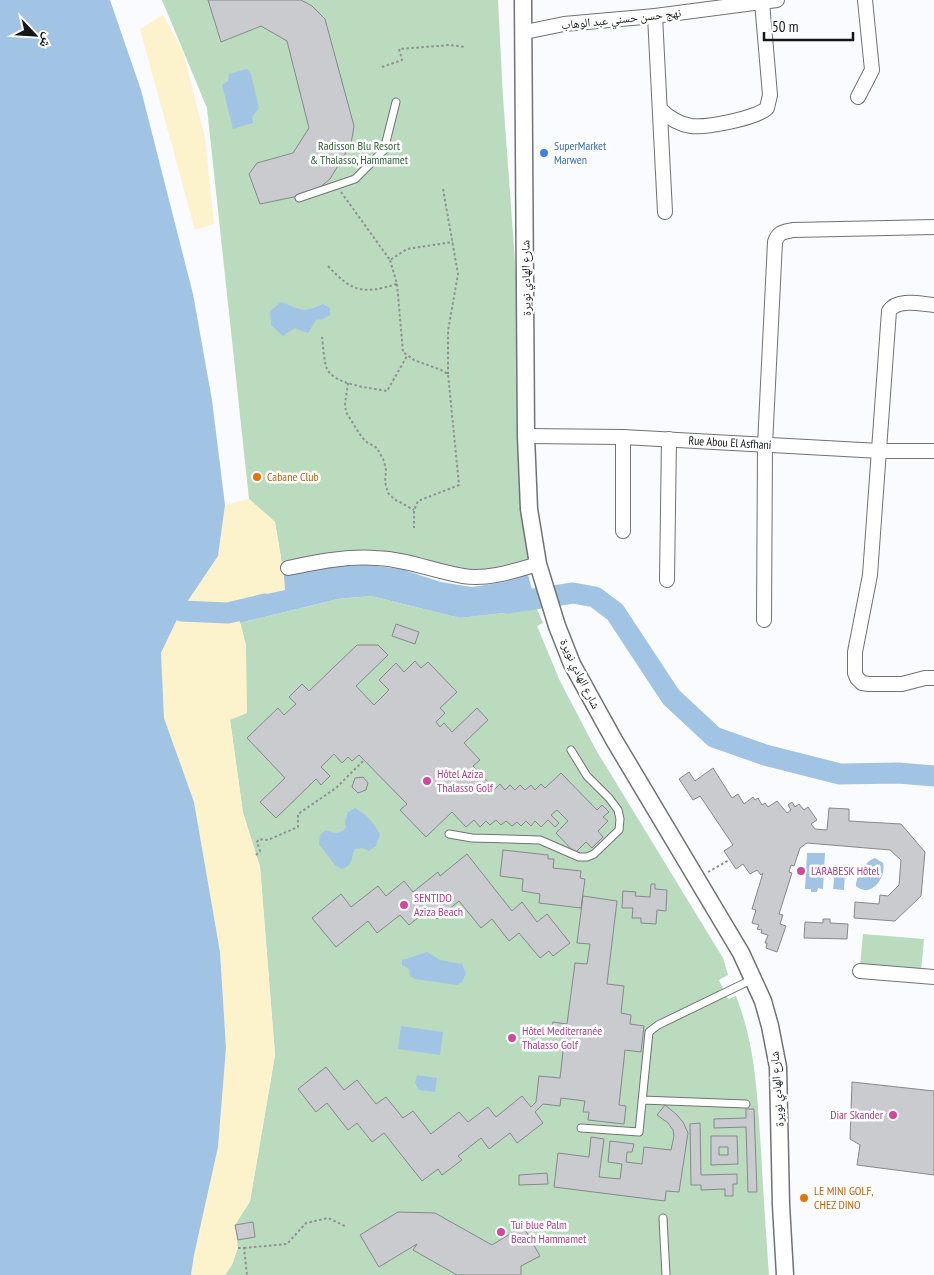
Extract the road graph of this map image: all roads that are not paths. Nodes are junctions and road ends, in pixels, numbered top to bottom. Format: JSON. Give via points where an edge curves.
{"nodes":[{"id":1,"x":523,"y":0,"type":"edge"},
{"id":2,"x":777,"y":0,"type":"edge"},
{"id":3,"x":865,"y":0,"type":"edge"},
{"id":4,"x":762,"y":2,"type":"junction"},
{"id":5,"x":655,"y":16,"type":"junction"},
{"id":6,"x":525,"y":32,"type":"junction"},
{"id":7,"x":858,"y":97,"type":"dead end"},
{"id":8,"x":396,"y":102,"type":"dead end"},
{"id":9,"x":660,"y":110,"type":"junction"},
{"id":10,"x":299,"y":198,"type":"dead end"},
{"id":11,"x":665,"y":212,"type":"dead end"},
{"id":12,"x":934,"y":227,"type":"edge"},
{"id":13,"x":934,"y":305,"type":"edge"},
{"id":14,"x":526,"y":436,"type":"junction"},
{"id":15,"x":623,"y":437,"type":"junction"},
{"id":16,"x":669,"y":439,"type":"junction"},
{"id":17,"x":765,"y":445,"type":"junction"},
{"id":18,"x":880,"y":451,"type":"junction"},
{"id":19,"x":934,"y":451,"type":"edge"},
{"id":20,"x":623,"y":532,"type":"dead end"},
{"id":21,"x":288,"y":568,"type":"dead end"},
{"id":22,"x":539,"y":568,"type":"junction"},
{"id":23,"x":667,"y":580,"type":"dead end"},
{"id":24,"x":764,"y":620,"type":"dead end"},
{"id":25,"x":934,"y":678,"type":"edge"},
{"id":26,"x":571,"y":750,"type":"dead end"},
{"id":27,"x":449,"y":834,"type":"dead end"},
{"id":28,"x":860,"y":971,"type":"dead end"},
{"id":29,"x":934,"y":977,"type":"edge"},
{"id":30,"x":754,"y":979,"type":"junction"},
{"id":31,"x":642,"y":1100,"type":"junction"},
{"id":32,"x":746,"y":1104,"type":"dead end"},
{"id":33,"x":581,"y":1128,"type":"dead end"},
{"id":34,"x":663,"y":1218,"type":"dead end"},
{"id":35,"x":666,"y":1275,"type":"edge"},
{"id":36,"x":785,"y":1275,"type":"edge"}],
"edges":[{"from":1,"to":6,"type":"street","name":"شارع الهادي نويرة"},
{"from":2,"to":4,"type":"street","name":"نهج حسن حسني عبد الوهاب"},
{"from":3,"to":7,"type":"street","via":[[872,70]]},
{"from":4,"to":5,"type":"street","name":"نهج حسن حسني عبد الوهاب"},
{"from":4,"to":9,"type":"street","via":[[770,95],[767,108],[756,116],[699,126],[678,122]]},
{"from":5,"to":6,"type":"street","name":"نهج حسن حسني عبد الوهاب","via":[[564,24]]},
{"from":5,"to":9,"type":"street"},
{"from":6,"to":14,"type":"street","name":"شارع الهادي نويرة"},
{"from":8,"to":10,"type":"lane","via":[[384,150],[355,179]]},
{"from":9,"to":11,"type":"street"},
{"from":12,"to":17,"type":"street","via":[[793,230],[777,235]]},
{"from":13,"to":18,"type":"street","via":[[898,304],[890,311]]},
{"from":14,"to":15,"type":"street","name":"Rue Abou El Asfhani"},
{"from":14,"to":22,"type":"street","name":"شارع الهادي نويرة","via":[[529,509]]},
{"from":15,"to":16,"type":"street","name":"Rue Abou El Asfhani"},
{"from":15,"to":20,"type":"street"},
{"from":16,"to":17,"type":"street","name":"Rue Abou El Asfhani"},
{"from":16,"to":23,"type":"street"},
{"from":17,"to":18,"type":"street","name":"Rue Abou El Asfhani"},
{"from":17,"to":24,"type":"street"},
{"from":18,"to":19,"type":"street","name":"Rue Abou El Asfhani"},
{"from":18,"to":25,"type":"street","via":[[870,575],[855,652],[855,673],[862,683],[869,684],[902,684]]},
{"from":21,"to":22,"type":"street","via":[[349,558],[376,558],[464,576]]},
{"from":22,"to":30,"type":"street","name":"شارع الهادي نويرة","via":[[572,664]]},
{"from":26,"to":27,"type":"lane","via":[[587,776],[618,810],[620,819],[619,830],[594,854],[578,857],[540,840]]},
{"from":28,"to":29,"type":"street"},
{"from":30,"to":31,"type":"lane","via":[[649,1032]]},
{"from":30,"to":36,"type":"street","name":"شارع الهادي نويرة","via":[[770,1026],[778,1068]]},
{"from":31,"to":32,"type":"lane"},
{"from":31,"to":33,"type":"lane","via":[[638,1132]]},
{"from":34,"to":35,"type":"lane"}]}
